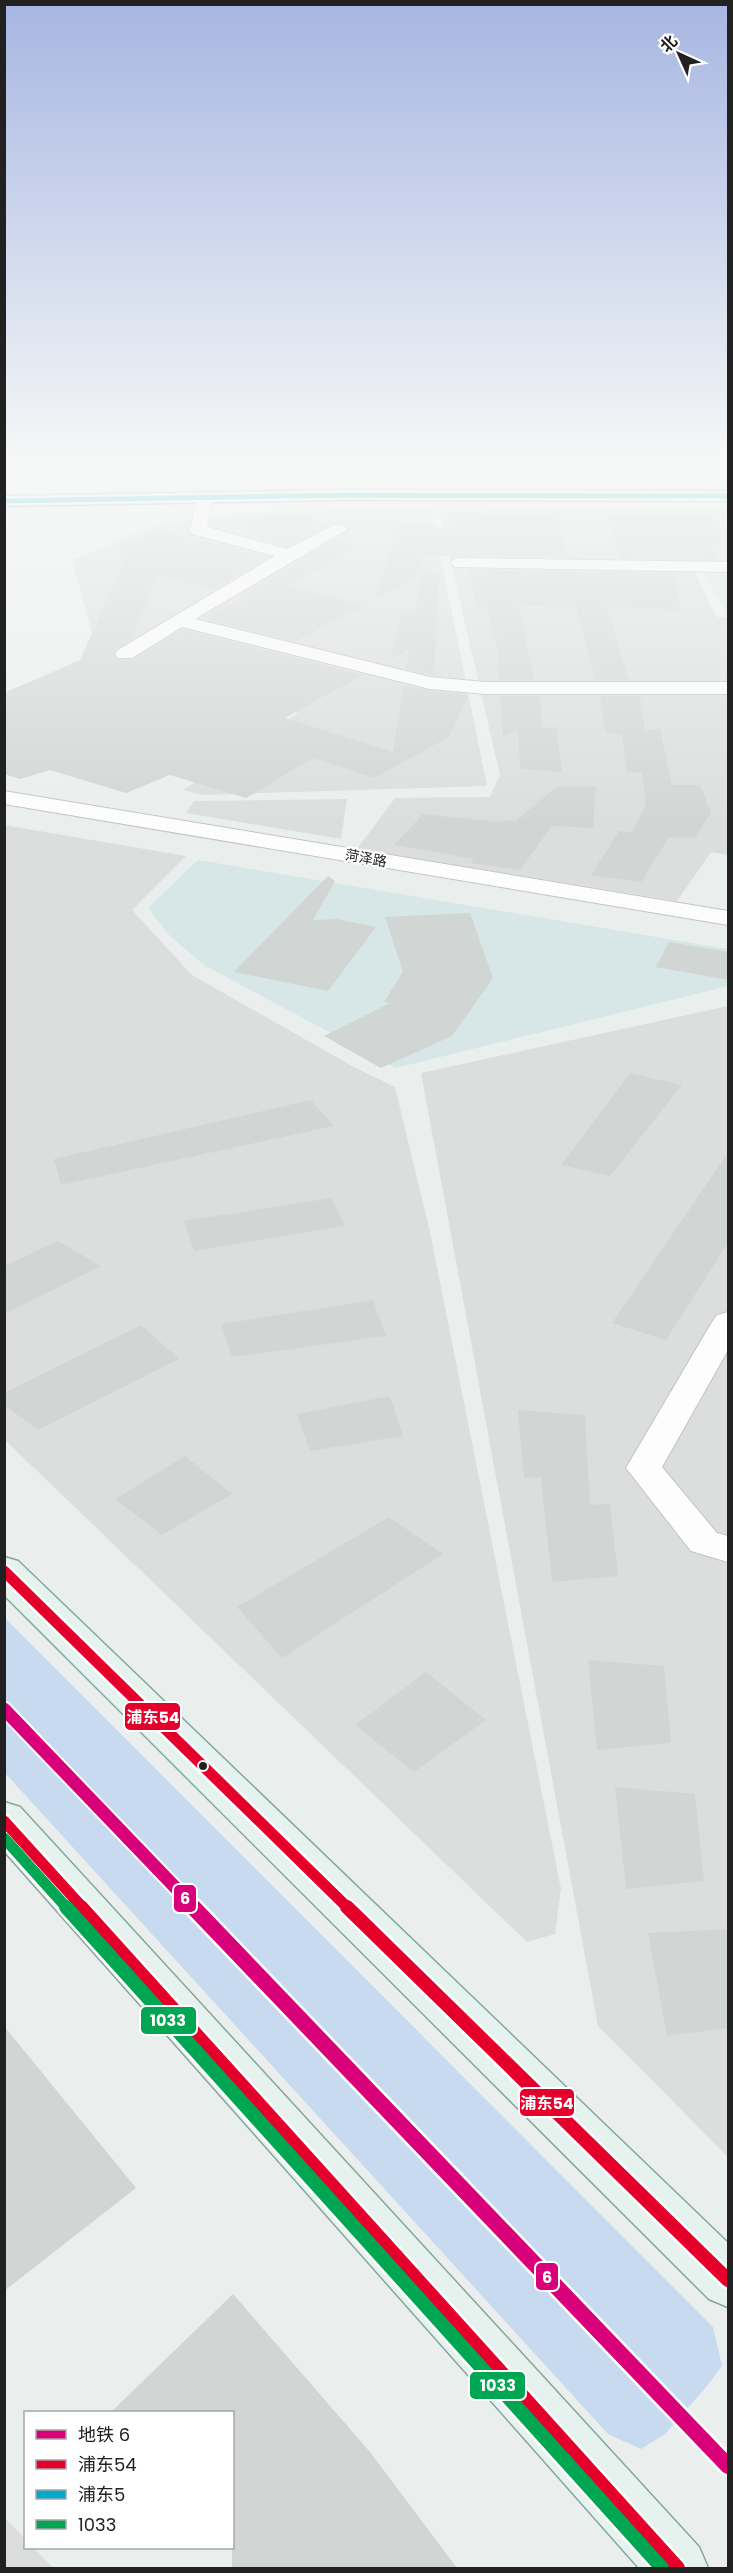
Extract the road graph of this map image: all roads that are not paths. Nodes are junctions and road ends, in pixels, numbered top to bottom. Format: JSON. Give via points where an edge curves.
{"nodes":[{"id":1,"x":238,"y":586,"type":"edge"},
{"id":2,"x":180,"y":621,"type":"junction"},
{"id":3,"x":125,"y":654,"type":"dead end"},
{"id":4,"x":729,"y":688,"type":"edge"},
{"id":5,"x":4,"y":797,"type":"edge"},
{"id":6,"x":729,"y":918,"type":"edge"},
{"id":7,"x":729,"y":1322,"type":"edge"},
{"id":8,"x":729,"y":1549,"type":"edge"},
{"id":9,"x":4,"y":1571,"type":"edge"},
{"id":10,"x":4,"y":1820,"type":"edge"},
{"id":11,"x":729,"y":2280,"type":"edge"},
{"id":12,"x":678,"y":2568,"type":"edge"}],
"edges":[{"from":1,"to":2,"type":"street"},
{"from":2,"to":3,"type":"street"},
{"from":2,"to":4,"type":"street","via":[[430,683],[485,688]]},
{"from":5,"to":6,"type":"street","name":"菏泽路"},
{"from":7,"to":8,"type":"street","via":[[644,1468],[704,1542]]},
{"from":9,"to":11,"type":"main road"},
{"from":10,"to":12,"type":"main road"}]}
